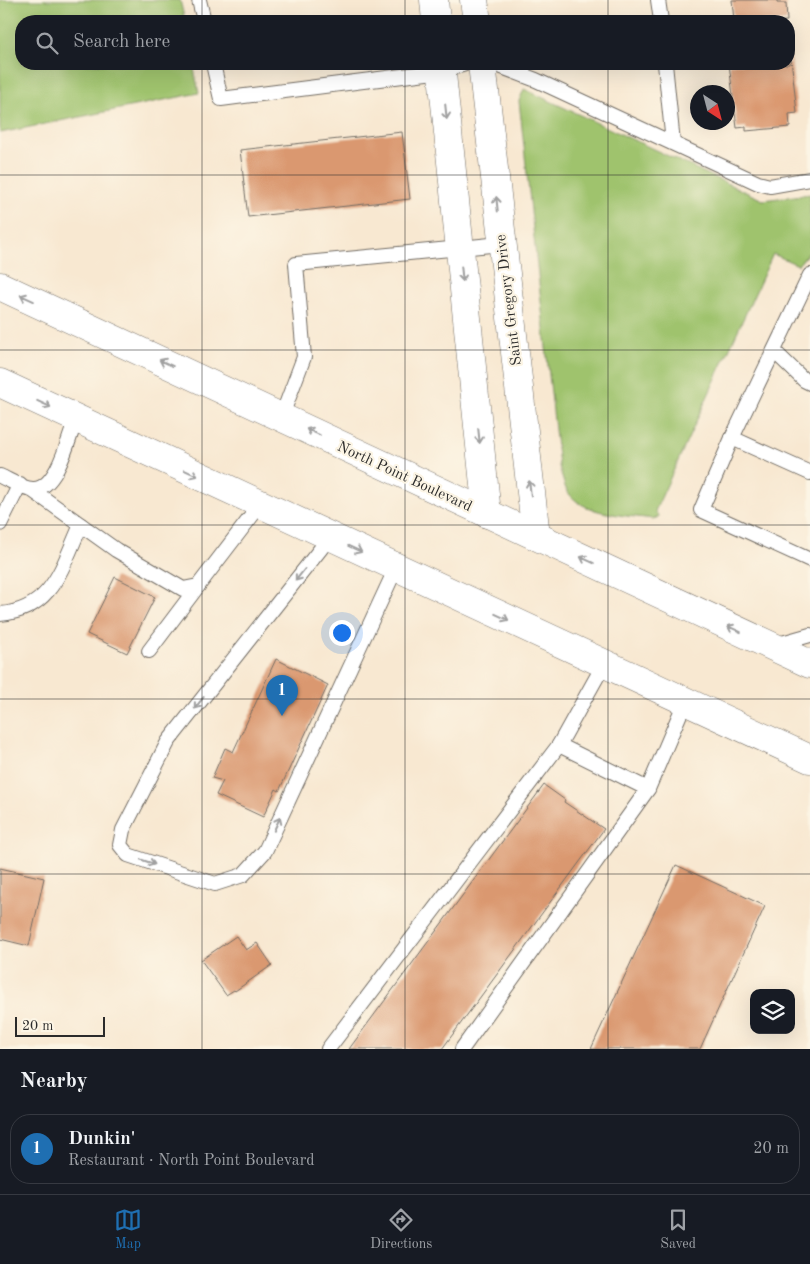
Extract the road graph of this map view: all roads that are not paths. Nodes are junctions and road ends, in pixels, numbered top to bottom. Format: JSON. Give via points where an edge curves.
{"nodes":[{"id":1,"x":199,"y":0,"type":"edge"},
{"id":2,"x":434,"y":0,"type":"edge"},
{"id":3,"x":474,"y":0,"type":"edge"},
{"id":4,"x":658,"y":0,"type":"edge"},
{"id":5,"x":203,"y":15,"type":"edge"},
{"id":6,"x":435,"y":15,"type":"edge"},
{"id":7,"x":476,"y":15,"type":"edge"},
{"id":8,"x":660,"y":15,"type":"edge"},
{"id":9,"x":214,"y":70,"type":"edge"},
{"id":10,"x":421,"y":70,"type":"edge"},
{"id":11,"x":449,"y":70,"type":"edge"},
{"id":12,"x":483,"y":70,"type":"edge"},
{"id":13,"x":510,"y":70,"type":"edge"},
{"id":14,"x":666,"y":70,"type":"edge"},
{"id":15,"x":674,"y":143,"type":"junction"},
{"id":16,"x":810,"y":179,"type":"edge"},
{"id":17,"x":501,"y":244,"type":"junction"},
{"id":18,"x":459,"y":246,"type":"junction"},
{"id":19,"x":810,"y":275,"type":"edge"},
{"id":20,"x":0,"y":286,"type":"edge"},
{"id":21,"x":806,"y":290,"type":"edge"},
{"id":22,"x":774,"y":351,"type":"junction"},
{"id":23,"x":0,"y":383,"type":"edge"},
{"id":24,"x":810,"y":383,"type":"edge"},
{"id":25,"x":281,"y":418,"type":"junction"},
{"id":26,"x":76,"y":419,"type":"junction"},
{"id":27,"x":732,"y":438,"type":"junction"},
{"id":28,"x":810,"y":473,"type":"edge"},
{"id":29,"x":0,"y":476,"type":"edge"},
{"id":30,"x":26,"y":487,"type":"junction"},
{"id":31,"x":260,"y":505,"type":"junction"},
{"id":32,"x":487,"y":514,"type":"junction"},
{"id":33,"x":0,"y":524,"type":"edge"},
{"id":34,"x":81,"y":525,"type":"junction"},
{"id":35,"x":536,"y":536,"type":"junction"},
{"id":36,"x":330,"y":537,"type":"junction"},
{"id":37,"x":810,"y":560,"type":"edge"},
{"id":38,"x":396,"y":568,"type":"junction"},
{"id":39,"x":198,"y":586,"type":"junction"},
{"id":40,"x":0,"y":614,"type":"edge"},
{"id":41,"x":810,"y":634,"type":"edge"},
{"id":42,"x":770,"y":646,"type":"junction"},
{"id":43,"x":150,"y":651,"type":"dead end"},
{"id":44,"x":604,"y":664,"type":"junction"},
{"id":45,"x":810,"y":664,"type":"edge"},
{"id":46,"x":685,"y":702,"type":"junction"},
{"id":47,"x":559,"y":745,"type":"junction"},
{"id":48,"x":810,"y":759,"type":"edge"},
{"id":49,"x":648,"y":789,"type":"junction"},
{"id":50,"x":328,"y":1049,"type":"edge"},
{"id":51,"x":462,"y":1049,"type":"edge"}],
"edges":[{"from":1,"to":5,"type":"lane"},
{"from":2,"to":6,"type":"main road"},
{"from":3,"to":7,"type":"main road"},
{"from":4,"to":8,"type":"lane"},
{"from":9,"to":10,"type":"lane","via":[[221,99]]},
{"from":11,"to":18,"type":"main road","one_way":true},
{"from":17,"to":12,"type":"main road","name":"Saint Gregory Drive","one_way":true},
{"from":13,"to":15,"type":"lane"},
{"from":14,"to":15,"type":"lane"},
{"from":15,"to":16,"type":"lane","via":[[758,183],[770,186]]},
{"from":17,"to":18,"type":"lane"},
{"from":35,"to":17,"type":"main road","name":"Saint Gregory Drive","one_way":true},
{"from":18,"to":25,"type":"lane","via":[[296,264],[304,357]]},
{"from":18,"to":32,"type":"main road","one_way":true},
{"from":19,"to":21,"type":"lane"},
{"from":25,"to":20,"type":"main road","name":"North Point Boulevard","one_way":true},
{"from":21,"to":22,"type":"lane"},
{"from":22,"to":24,"type":"lane"},
{"from":22,"to":27,"type":"lane"},
{"from":23,"to":26,"type":"main road","one_way":true},
{"from":32,"to":25,"type":"main road","name":"North Point Boulevard","one_way":true},
{"from":26,"to":30,"type":"lane","via":[[54,476],[44,486]]},
{"from":26,"to":31,"type":"main road","one_way":true},
{"from":27,"to":28,"type":"lane"},
{"from":27,"to":37,"type":"lane","via":[[701,510]]},
{"from":29,"to":30,"type":"lane"},
{"from":30,"to":33,"type":"lane"},
{"from":30,"to":34,"type":"lane"},
{"from":31,"to":36,"type":"main road"},
{"from":31,"to":39,"type":"lane"},
{"from":32,"to":35,"type":"main road","name":"North Point Boulevard"},
{"from":34,"to":39,"type":"lane","via":[[169,582],[183,589]]},
{"from":34,"to":40,"type":"lane","via":[[54,586],[40,600],[16,613]]},
{"from":42,"to":35,"type":"main road","name":"North Point Boulevard","one_way":true},
{"from":36,"to":38,"type":"main road","one_way":true},
{"from":36,"to":38,"type":"lane","one_way":true,"via":[[168,742],[123,830],[120,845],[128,855],[215,884],[243,875],[264,851]]},
{"from":38,"to":44,"type":"main road","one_way":true},
{"from":39,"to":43,"type":"lane"},
{"from":41,"to":42,"type":"lane"},
{"from":42,"to":45,"type":"main road","name":"North Point Boulevard"},
{"from":44,"to":46,"type":"main road"},
{"from":44,"to":47,"type":"lane"},
{"from":46,"to":48,"type":"main road"},
{"from":46,"to":49,"type":"lane"},
{"from":47,"to":49,"type":"lane"},
{"from":47,"to":50,"type":"lane"},
{"from":49,"to":51,"type":"lane"}]}
